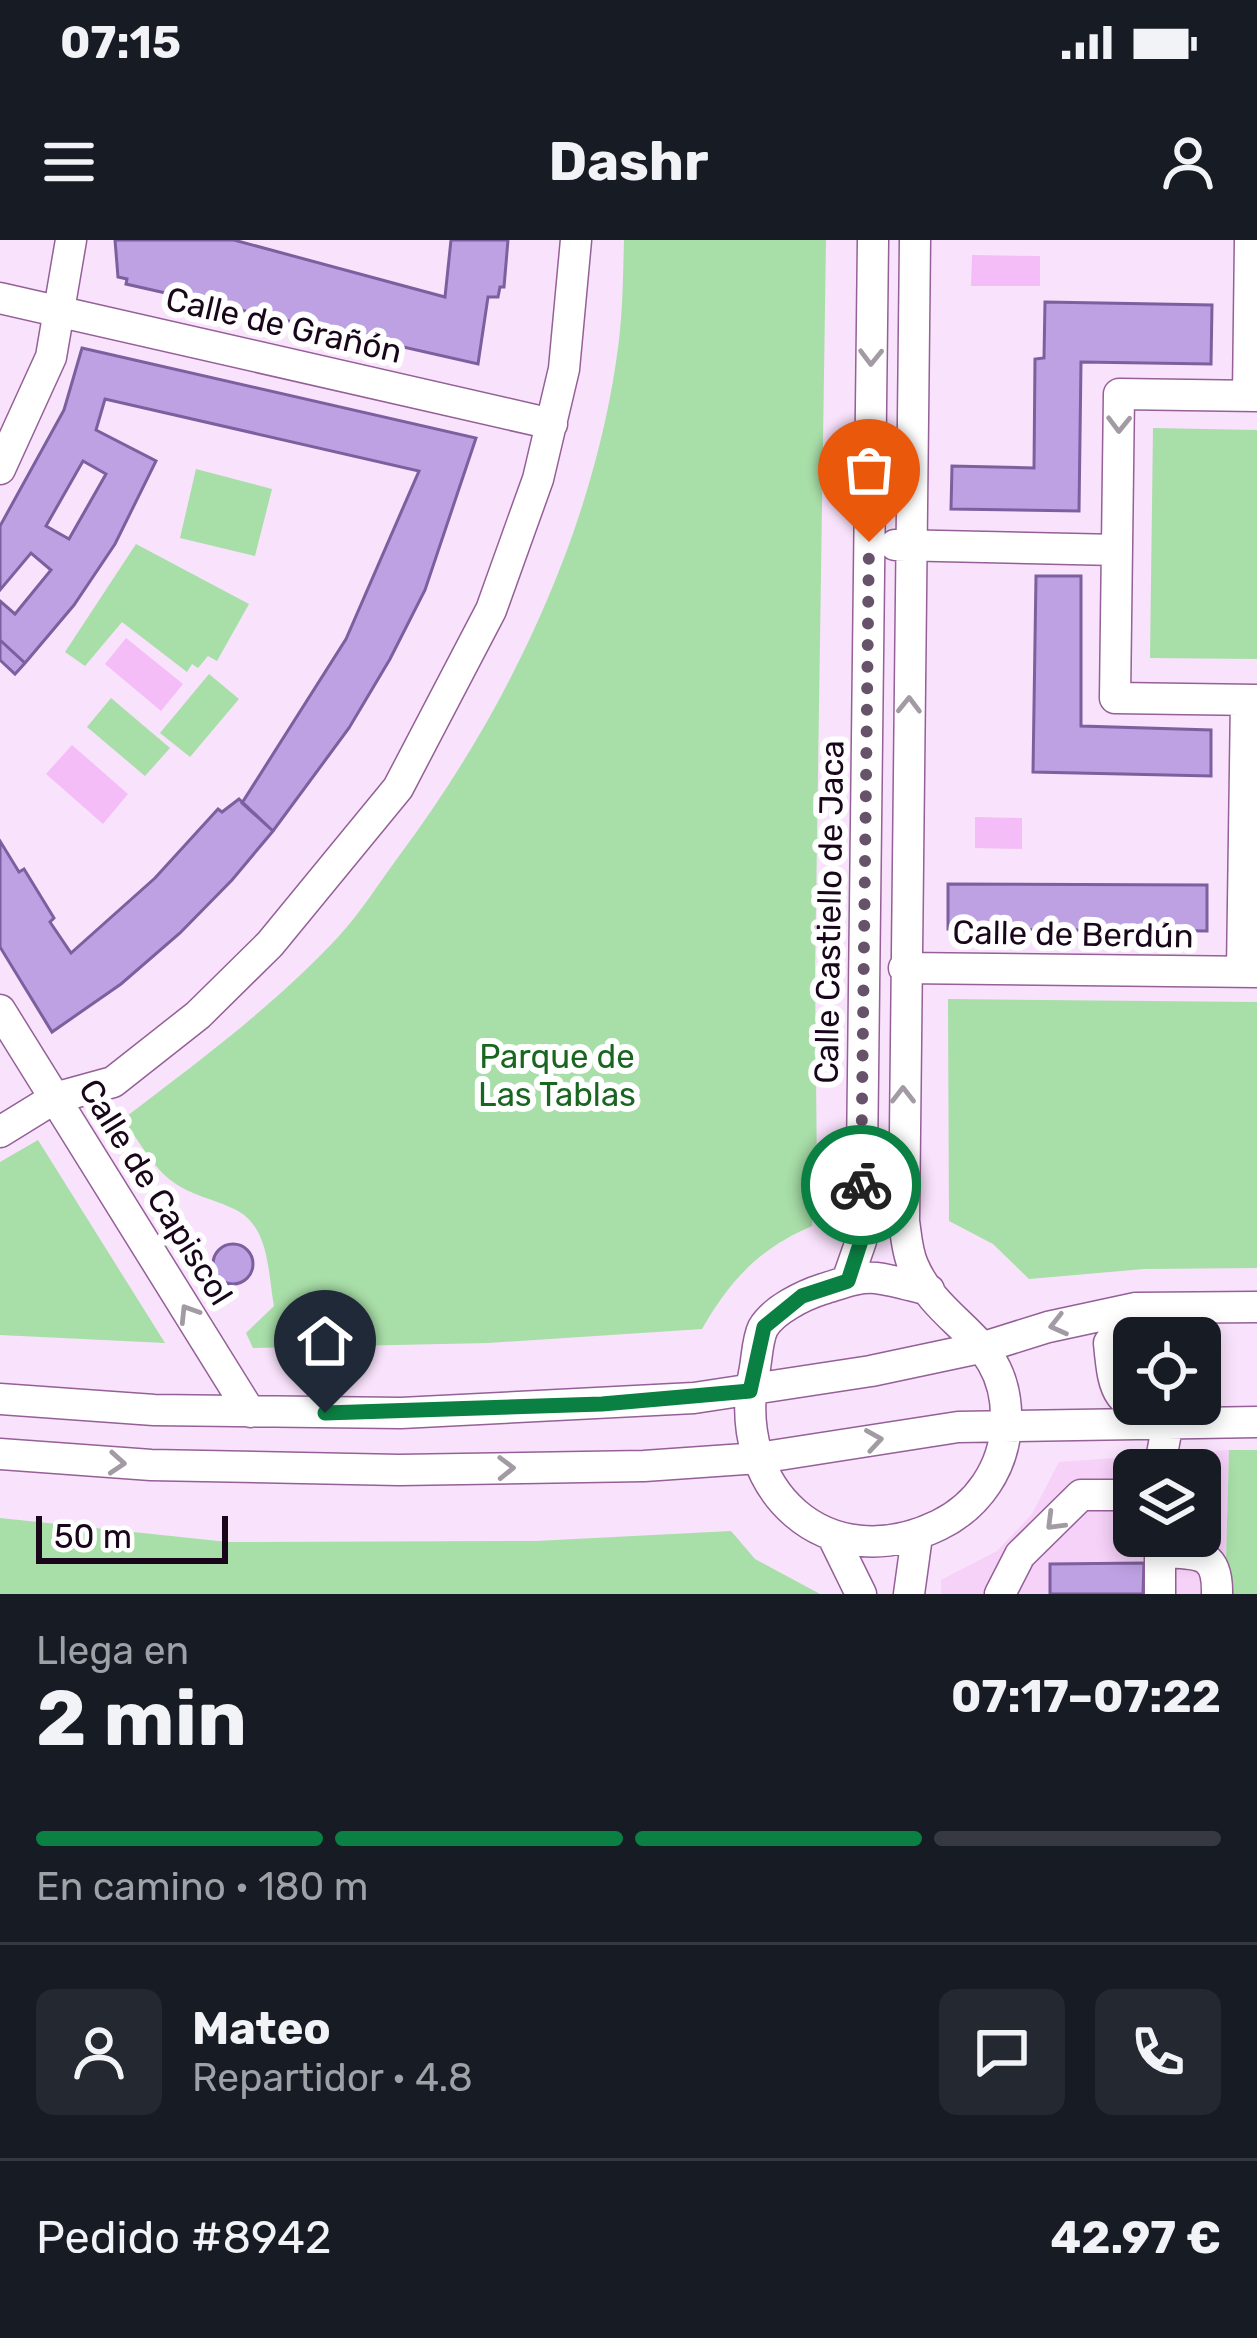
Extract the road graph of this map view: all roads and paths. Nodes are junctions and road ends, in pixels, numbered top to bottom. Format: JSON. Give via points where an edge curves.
{"nodes":[{"id":1,"x":71,"y":240,"type":"edge"},
{"id":2,"x":576,"y":240,"type":"edge"},
{"id":3,"x":872,"y":240,"type":"edge"},
{"id":4,"x":915,"y":240,"type":"edge"},
{"id":5,"x":1250,"y":240,"type":"edge"},
{"id":6,"x":0,"y":298,"type":"edge"},
{"id":7,"x":60,"y":312,"type":"junction"},
{"id":8,"x":1252,"y":396,"type":"edge"},
{"id":9,"x":552,"y":424,"type":"junction"},
{"id":10,"x":0,"y":470,"type":"edge"},
{"id":11,"x":869,"y":542,"type":"junction"},
{"id":12,"x":912,"y":547,"type":"junction"},
{"id":13,"x":1117,"y":550,"type":"junction"},
{"id":14,"x":1251,"y":700,"type":"edge"},
{"id":15,"x":904,"y":968,"type":"junction"},
{"id":16,"x":1249,"y":972,"type":"edge"},
{"id":17,"x":0,"y":1010,"type":"edge"},
{"id":18,"x":55,"y":1098,"type":"junction"},
{"id":19,"x":0,"y":1132,"type":"edge"},
{"id":20,"x":848,"y":1281,"type":"junction"},
{"id":21,"x":929,"y":1290,"type":"junction"},
{"id":22,"x":1257,"y":1307,"type":"edge"},
{"id":23,"x":1136,"y":1308,"type":"junction"},
{"id":24,"x":1129,"y":1317,"type":"edge"},
{"id":25,"x":1113,"y":1338,"type":"edge"},
{"id":26,"x":984,"y":1347,"type":"junction"},
{"id":27,"x":1113,"y":1382,"type":"edge"},
{"id":28,"x":750,"y":1391,"type":"junction"},
{"id":29,"x":0,"y":1399,"type":"edge"},
{"id":30,"x":250,"y":1412,"type":"junction"},
{"id":31,"x":1221,"y":1422,"type":"edge"},
{"id":32,"x":1257,"y":1422,"type":"edge"},
{"id":33,"x":1113,"y":1423,"type":"edge"},
{"id":34,"x":1006,"y":1426,"type":"junction"},
{"id":35,"x":0,"y":1454,"type":"edge"},
{"id":36,"x":759,"y":1458,"type":"junction"},
{"id":37,"x":1113,"y":1495,"type":"edge"},
{"id":38,"x":917,"y":1536,"type":"junction"},
{"id":39,"x":834,"y":1539,"type":"junction"},
{"id":40,"x":1160,"y":1557,"type":"edge"},
{"id":41,"x":1203,"y":1557,"type":"edge"},
{"id":42,"x":861,"y":1594,"type":"edge"},
{"id":43,"x":909,"y":1594,"type":"edge"},
{"id":44,"x":1000,"y":1594,"type":"edge"},
{"id":45,"x":1160,"y":1594,"type":"edge"},
{"id":46,"x":1217,"y":1594,"type":"edge"}],
"edges":[{"from":1,"to":7,"type":"street"},
{"from":2,"to":9,"type":"street"},
{"from":3,"to":11,"type":"street","name":"Calle Castiello de Jaca","one_way":true},
{"from":4,"to":12,"type":"street"},
{"from":5,"to":8,"type":"street"},
{"from":6,"to":7,"type":"street","name":"Calle de Grañón"},
{"from":7,"to":9,"type":"street","name":"Calle de Grañón"},
{"from":7,"to":10,"type":"street","via":[[51,357]]},
{"from":8,"to":13,"type":"street","one_way":true,"via":[[1119,394]]},
{"from":9,"to":18,"type":"street","via":[[491,610],[398,788],[270,944],[198,1015],[112,1082]]},
{"from":11,"to":12,"type":"street"},
{"from":11,"to":20,"type":"street","name":"Calle Castiello de Jaca","via":[[861,1241]]},
{"from":12,"to":13,"type":"street"},
{"from":15,"to":12,"type":"street","one_way":true},
{"from":13,"to":14,"type":"street","via":[[1115,698]]},
{"from":14,"to":16,"type":"street","name":"Calle de Berdún"},
{"from":15,"to":16,"type":"street","name":"Calle de Berdún"},
{"from":21,"to":15,"type":"street","one_way":true,"via":[[912,1264],[904,1220]]},
{"from":17,"to":18,"type":"street","name":"Calle de Capiscol"},
{"from":18,"to":19,"type":"street"},
{"from":30,"to":18,"type":"street","name":"Calle de Capiscol","one_way":true},
{"from":20,"to":21,"type":"street","via":[[872,1277]]},
{"from":20,"to":28,"type":"street","via":[[802,1296],[764,1327]]},
{"from":21,"to":26,"type":"street"},
{"from":22,"to":23,"type":"street"},
{"from":23,"to":24,"type":"street"},
{"from":23,"to":26,"type":"street","one_way":true},
{"from":25,"to":27,"type":"street"},
{"from":26,"to":28,"type":"street"},
{"from":26,"to":34,"type":"street","via":[[1001,1376]]},
{"from":28,"to":30,"type":"street","via":[[401,1413]]},
{"from":28,"to":36,"type":"street"},
{"from":29,"to":30,"type":"street"},
{"from":31,"to":32,"type":"street"},
{"from":33,"to":34,"type":"street"},
{"from":36,"to":34,"type":"street","one_way":true},
{"from":34,"to":38,"type":"street","via":[[981,1493]]},
{"from":35,"to":36,"type":"street","one_way":true,"via":[[399,1470]]},
{"from":36,"to":39,"type":"street","via":[[788,1510]]},
{"from":37,"to":44,"type":"street","one_way":true,"via":[[1081,1495],[1020,1555]]},
{"from":38,"to":39,"type":"street","via":[[876,1544]]},
{"from":38,"to":43,"type":"street"},
{"from":39,"to":42,"type":"street"},
{"from":40,"to":45,"type":"street"},
{"from":41,"to":46,"type":"street"}]}
